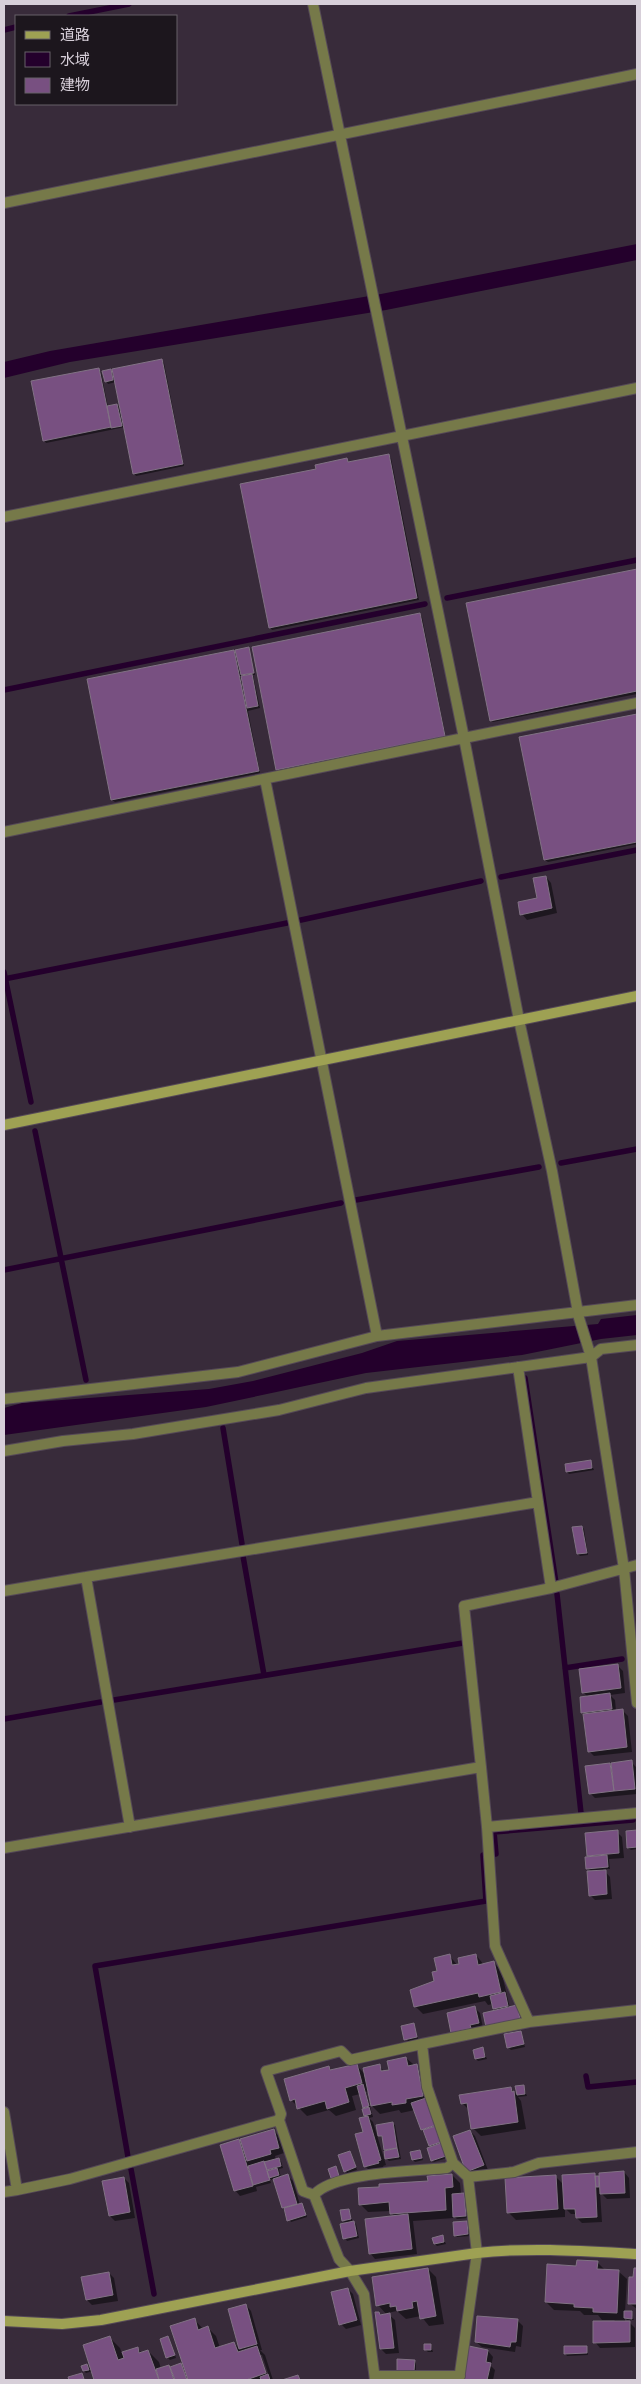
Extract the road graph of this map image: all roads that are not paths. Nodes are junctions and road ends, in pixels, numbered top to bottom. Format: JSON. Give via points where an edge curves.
{"nodes":[{"id":1,"x":313,"y":4,"type":"edge"},
{"id":2,"x":637,"y":74,"type":"edge"},
{"id":3,"x":340,"y":134,"type":"junction"},
{"id":4,"x":4,"y":203,"type":"edge"},
{"id":5,"x":637,"y":388,"type":"edge"},
{"id":6,"x":401,"y":436,"type":"junction"},
{"id":7,"x":4,"y":516,"type":"edge"},
{"id":8,"x":637,"y":702,"type":"edge"},
{"id":9,"x":464,"y":738,"type":"junction"},
{"id":10,"x":265,"y":779,"type":"junction"},
{"id":11,"x":4,"y":832,"type":"edge"},
{"id":12,"x":637,"y":996,"type":"edge"},
{"id":13,"x":519,"y":1020,"type":"junction"},
{"id":14,"x":322,"y":1061,"type":"junction"},
{"id":15,"x":4,"y":1125,"type":"edge"},
{"id":16,"x":637,"y":1304,"type":"edge"},
{"id":17,"x":578,"y":1314,"type":"junction"},
{"id":18,"x":377,"y":1336,"type":"junction"},
{"id":19,"x":637,"y":1345,"type":"edge"},
{"id":20,"x":591,"y":1358,"type":"junction"},
{"id":21,"x":518,"y":1368,"type":"junction"},
{"id":22,"x":4,"y":1399,"type":"edge"},
{"id":23,"x":4,"y":1451,"type":"edge"},
{"id":24,"x":538,"y":1502,"type":"junction"},
{"id":25,"x":637,"y":1565,"type":"edge"},
{"id":26,"x":624,"y":1569,"type":"junction"},
{"id":27,"x":86,"y":1577,"type":"junction"},
{"id":28,"x":551,"y":1588,"type":"junction"},
{"id":29,"x":4,"y":1591,"type":"edge"},
{"id":30,"x":637,"y":1703,"type":"edge"},
{"id":31,"x":481,"y":1767,"type":"junction"},
{"id":32,"x":637,"y":1812,"type":"edge"},
{"id":33,"x":130,"y":1826,"type":"junction"},
{"id":34,"x":487,"y":1827,"type":"junction"},
{"id":35,"x":4,"y":1848,"type":"edge"},
{"id":36,"x":637,"y":2010,"type":"edge"},
{"id":37,"x":529,"y":2022,"type":"junction"},
{"id":38,"x":422,"y":2044,"type":"junction"},
{"id":39,"x":4,"y":2112,"type":"edge"},
{"id":40,"x":279,"y":2120,"type":"junction"},
{"id":41,"x":637,"y":2152,"type":"edge"},
{"id":42,"x":453,"y":2164,"type":"junction"},
{"id":43,"x":468,"y":2176,"type":"junction"},
{"id":44,"x":17,"y":2190,"type":"junction"},
{"id":45,"x":4,"y":2192,"type":"edge"},
{"id":46,"x":314,"y":2194,"type":"junction"},
{"id":47,"x":476,"y":2253,"type":"junction"},
{"id":48,"x":637,"y":2254,"type":"edge"},
{"id":49,"x":350,"y":2271,"type":"junction"},
{"id":50,"x":4,"y":2321,"type":"edge"},
{"id":51,"x":375,"y":2378,"type":"edge"},
{"id":52,"x":459,"y":2378,"type":"edge"}],
"edges":[{"from":1,"to":3,"type":"street"},
{"from":2,"to":3,"type":"street"},
{"from":3,"to":4,"type":"street"},
{"from":3,"to":6,"type":"street"},
{"from":5,"to":6,"type":"street"},
{"from":6,"to":7,"type":"street"},
{"from":6,"to":9,"type":"street"},
{"from":8,"to":9,"type":"street"},
{"from":9,"to":10,"type":"street"},
{"from":9,"to":13,"type":"street"},
{"from":10,"to":11,"type":"street"},
{"from":10,"to":14,"type":"street"},
{"from":12,"to":13,"type":"street"},
{"from":13,"to":14,"type":"street"},
{"from":13,"to":17,"type":"street","via":[[552,1171]]},
{"from":14,"to":15,"type":"street"},
{"from":14,"to":18,"type":"street"},
{"from":16,"to":17,"type":"street"},
{"from":17,"to":18,"type":"street"},
{"from":17,"to":20,"type":"street"},
{"from":18,"to":22,"type":"street","via":[[238,1372]]},
{"from":19,"to":20,"type":"street","via":[[601,1349]]},
{"from":20,"to":21,"type":"street"},
{"from":20,"to":26,"type":"street"},
{"from":21,"to":23,"type":"street","via":[[366,1388],[279,1410]]},
{"from":21,"to":24,"type":"street"},
{"from":24,"to":27,"type":"street"},
{"from":24,"to":28,"type":"street"},
{"from":25,"to":26,"type":"street"},
{"from":26,"to":28,"type":"street"},
{"from":26,"to":30,"type":"street"},
{"from":27,"to":29,"type":"street"},
{"from":27,"to":33,"type":"street"},
{"from":28,"to":31,"type":"street","via":[[464,1606]]},
{"from":31,"to":33,"type":"street"},
{"from":31,"to":34,"type":"street"},
{"from":32,"to":34,"type":"street"},
{"from":33,"to":35,"type":"street"},
{"from":34,"to":37,"type":"street","via":[[495,1946]]},
{"from":36,"to":37,"type":"street"},
{"from":37,"to":38,"type":"street"},
{"from":38,"to":40,"type":"street","via":[[350,2060],[341,2051],[266,2071],[281,2114]]},
{"from":38,"to":42,"type":"street","via":[[427,2087]]},
{"from":39,"to":44,"type":"street"},
{"from":40,"to":44,"type":"street","via":[[70,2179]]},
{"from":40,"to":46,"type":"street","via":[[303,2191]]},
{"from":41,"to":43,"type":"street","via":[[564,2159],[514,2172]]},
{"from":42,"to":43,"type":"street"},
{"from":42,"to":46,"type":"street","via":[[447,2168],[362,2176],[320,2188]]},
{"from":43,"to":47,"type":"street"},
{"from":44,"to":45,"type":"street"},
{"from":46,"to":49,"type":"street","via":[[339,2260]]},
{"from":47,"to":48,"type":"street","via":[[576,2251]]},
{"from":47,"to":49,"type":"street"},
{"from":47,"to":52,"type":"street"},
{"from":49,"to":50,"type":"street","via":[[101,2320],[62,2324]]},
{"from":49,"to":51,"type":"street","via":[[364,2294]]},
{"from":51,"to":52,"type":"street"}]}
